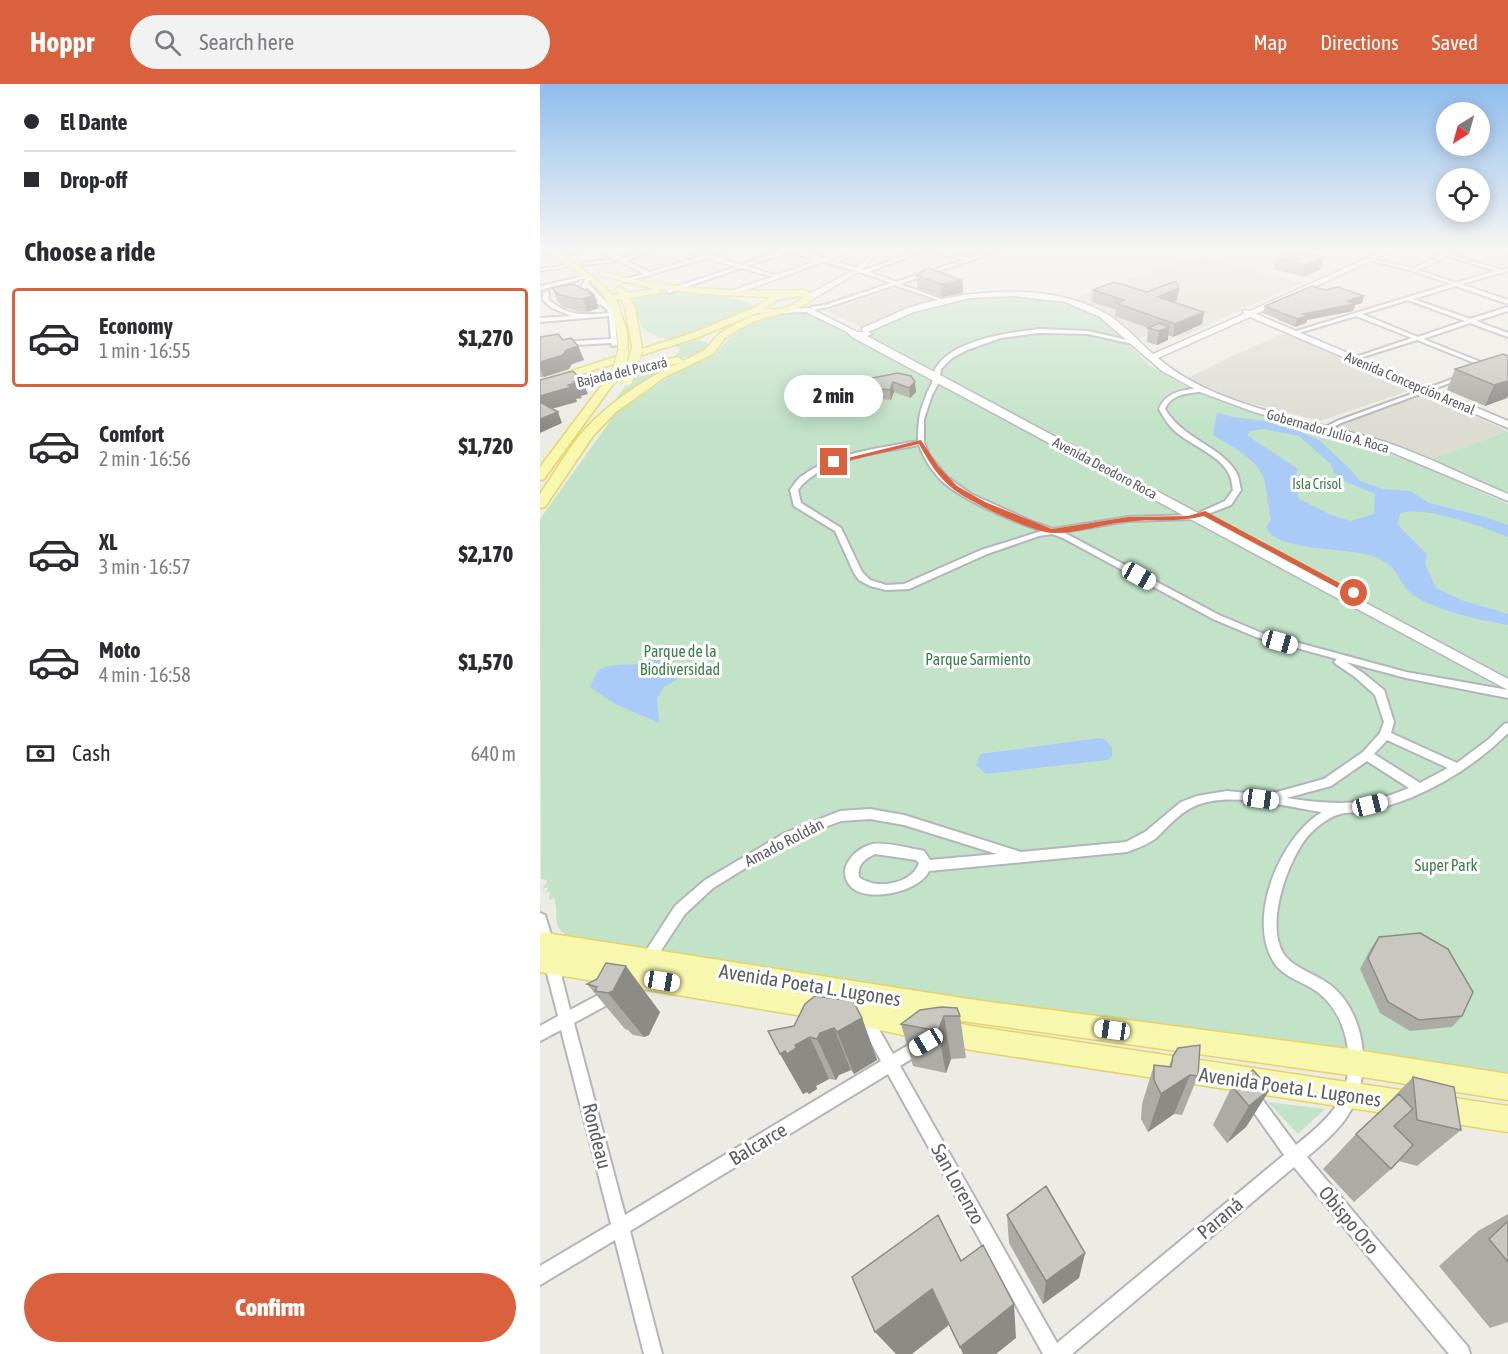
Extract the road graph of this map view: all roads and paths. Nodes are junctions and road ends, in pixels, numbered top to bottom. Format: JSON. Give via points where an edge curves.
{"nodes":[{"id":1,"x":560,"y":308,"type":"edge"},
{"id":2,"x":610,"y":308,"type":"edge"},
{"id":3,"x":629,"y":308,"type":"edge"},
{"id":4,"x":759,"y":308,"type":"joint"},
{"id":5,"x":786,"y":308,"type":"edge"},
{"id":6,"x":813,"y":308,"type":"edge"},
{"id":7,"x":830,"y":308,"type":"edge"},
{"id":8,"x":919,"y":308,"type":"edge"},
{"id":9,"x":1088,"y":308,"type":"edge"},
{"id":10,"x":1256,"y":308,"type":"edge"},
{"id":11,"x":1375,"y":308,"type":"edge"},
{"id":12,"x":1436,"y":308,"type":"edge"},
{"id":13,"x":1508,"y":309,"type":"edge"},
{"id":14,"x":777,"y":312,"type":"junction"},
{"id":15,"x":1248,"y":312,"type":"junction"},
{"id":16,"x":823,"y":313,"type":"junction"},
{"id":17,"x":1356,"y":314,"type":"junction"},
{"id":18,"x":614,"y":315,"type":"junction"},
{"id":19,"x":580,"y":317,"type":"junction"},
{"id":20,"x":633,"y":319,"type":"junction"},
{"id":21,"x":540,"y":320,"type":"edge"},
{"id":22,"x":1470,"y":321,"type":"junction"},
{"id":23,"x":642,"y":330,"type":"dead end"},
{"id":24,"x":862,"y":332,"type":"junction"},
{"id":25,"x":1294,"y":332,"type":"junction"},
{"id":26,"x":1508,"y":335,"type":"edge"},
{"id":27,"x":651,"y":336,"type":"dead end"},
{"id":28,"x":685,"y":338,"type":"junction"},
{"id":29,"x":1417,"y":338,"type":"junction"},
{"id":30,"x":1133,"y":342,"type":"junction"},
{"id":31,"x":614,"y":343,"type":"junction"},
{"id":32,"x":666,"y":343,"type":"junction"},
{"id":33,"x":542,"y":344,"type":"edge"},
{"id":34,"x":714,"y":346,"type":"junction"},
{"id":35,"x":703,"y":355,"type":"junction"},
{"id":36,"x":1150,"y":356,"type":"junction"},
{"id":37,"x":1356,"y":358,"type":"junction"},
{"id":38,"x":1499,"y":364,"type":"edge"},
{"id":39,"x":642,"y":366,"type":"junction"},
{"id":40,"x":1489,"y":368,"type":"junction"},
{"id":41,"x":1479,"y":371,"type":"edge"},
{"id":42,"x":936,"y":375,"type":"junction"},
{"id":43,"x":1470,"y":375,"type":"edge"},
{"id":44,"x":593,"y":377,"type":"junction"},
{"id":45,"x":540,"y":384,"type":"edge"},
{"id":46,"x":1429,"y":389,"type":"junction"},
{"id":47,"x":1203,"y":390,"type":"junction"},
{"id":48,"x":540,"y":391,"type":"edge"},
{"id":49,"x":1508,"y":424,"type":"edge"},
{"id":50,"x":1327,"y":428,"type":"junction"},
{"id":51,"x":587,"y":435,"type":"junction"},
{"id":52,"x":921,"y":442,"type":"junction"},
{"id":53,"x":540,"y":476,"type":"edge"},
{"id":54,"x":1508,"y":498,"type":"edge"},
{"id":55,"x":540,"y":504,"type":"edge"},
{"id":56,"x":1200,"y":515,"type":"junction"},
{"id":57,"x":1052,"y":531,"type":"junction"},
{"id":58,"x":1319,"y":653,"type":"junction"},
{"id":59,"x":1508,"y":674,"type":"edge"},
{"id":60,"x":1406,"y":675,"type":"junction"},
{"id":61,"x":1508,"y":685,"type":"edge"},
{"id":62,"x":1380,"y":693,"type":"junction"},
{"id":63,"x":1508,"y":694,"type":"edge"},
{"id":64,"x":1508,"y":727,"type":"edge"},
{"id":65,"x":1385,"y":735,"type":"junction"},
{"id":66,"x":1367,"y":755,"type":"junction"},
{"id":67,"x":1456,"y":768,"type":"junction"},
{"id":68,"x":1418,"y":788,"type":"junction"},
{"id":69,"x":1261,"y":799,"type":"junction"},
{"id":70,"x":1339,"y":809,"type":"junction"},
{"id":71,"x":1027,"y":856,"type":"junction"},
{"id":72,"x":926,"y":866,"type":"junction"},
{"id":73,"x":540,"y":919,"type":"edge"},
{"id":74,"x":545,"y":952,"type":"edge"},
{"id":75,"x":642,"y":967,"type":"junction"},
{"id":76,"x":975,"y":1012,"type":"junction"},
{"id":77,"x":862,"y":1014,"type":"junction"},
{"id":78,"x":567,"y":1020,"type":"junction"},
{"id":79,"x":943,"y":1032,"type":"junction"},
{"id":80,"x":540,"y":1034,"type":"edge"},
{"id":81,"x":890,"y":1063,"type":"junction"},
{"id":82,"x":1356,"y":1063,"type":"junction"},
{"id":83,"x":1246,"y":1081,"type":"junction"},
{"id":84,"x":1508,"y":1087,"type":"edge"},
{"id":85,"x":1348,"y":1096,"type":"junction"},
{"id":86,"x":1508,"y":1119,"type":"edge"},
{"id":87,"x":1295,"y":1155,"type":"junction"},
{"id":88,"x":620,"y":1228,"type":"junction"},
{"id":89,"x":540,"y":1276,"type":"edge"},
{"id":90,"x":653,"y":1354,"type":"edge"},
{"id":91,"x":1053,"y":1354,"type":"edge"},
{"id":92,"x":1058,"y":1354,"type":"edge"},
{"id":93,"x":1461,"y":1354,"type":"edge"}],
"edges":[{"from":1,"to":19,"type":"street"},
{"from":2,"to":18,"type":"main road"},
{"from":3,"to":20,"type":"main road"},
{"from":4,"to":14,"type":"main road","via":[[762,312]]},
{"from":4,"to":28,"type":"main road","name":"Bajada del Pucará"},
{"from":5,"to":14,"type":"main road"},
{"from":6,"to":16,"type":"main road","name":"Avenida Deodoro Roca"},
{"from":7,"to":16,"type":"street"},
{"from":8,"to":24,"type":"main road","name":"Gobernador Julio A. Roca"},
{"from":9,"to":30,"type":"main road","name":"Gobernador Julio A. Roca","via":[[1103,315]]},
{"from":10,"to":15,"type":"main road"},
{"from":11,"to":17,"type":"street"},
{"from":12,"to":22,"type":"street"},
{"from":13,"to":22,"type":"street"},
{"from":14,"to":24,"type":"main road","name":"Avenida Deodoro Roca","via":[[811,311]]},
{"from":14,"to":34,"type":"main road","via":[[733,329]]},
{"from":15,"to":25,"type":"main road","name":"Avenida Concepción Arenal"},
{"from":15,"to":36,"type":"main road"},
{"from":16,"to":24,"type":"main road","name":"Avenida Deodoro Roca"},
{"from":17,"to":25,"type":"street"},
{"from":17,"to":29,"type":"street"},
{"from":18,"to":19,"type":"street"},
{"from":18,"to":31,"type":"main road","via":[[618,338]]},
{"from":18,"to":44,"type":"main road","bridge":true,"via":[[623,353],[619,368]]},
{"from":19,"to":21,"type":"street"},
{"from":20,"to":23,"type":"main road"},
{"from":20,"to":51,"type":"main road","bridge":true,"via":[[637,350],[627,380]]},
{"from":22,"to":26,"type":"street"},
{"from":22,"to":29,"type":"street"},
{"from":24,"to":42,"type":"main road","name":"Avenida Deodoro Roca"},
{"from":25,"to":37,"type":"main road","name":"Avenida Concepción Arenal"},
{"from":27,"to":32,"type":"main road"},
{"from":28,"to":32,"type":"main road","name":"Bajada del Pucará"},
{"from":28,"to":34,"type":"main road","via":[[705,339]]},
{"from":29,"to":37,"type":"street"},
{"from":29,"to":40,"type":"street"},
{"from":30,"to":36,"type":"main road","name":"Gobernador Julio A. Roca"},
{"from":30,"to":42,"type":"street","via":[[1073,331],[1018,334],[972,345],[946,360]]},
{"from":31,"to":33,"type":"street"},
{"from":31,"to":44,"type":"main road"},
{"from":32,"to":39,"type":"main road","via":[[674,348],[674,354]]},
{"from":32,"to":44,"type":"main road","name":"Bajada del Pucará"},
{"from":34,"to":35,"type":"main road"},
{"from":35,"to":39,"type":"main road","name":"Bajada del Pucará"},
{"from":35,"to":51,"type":"main road","via":[[653,380],[612,410]]},
{"from":36,"to":47,"type":"main road","name":"Gobernador Julio A. Roca"},
{"from":37,"to":46,"type":"main road","name":"Avenida Concepción Arenal"},
{"from":38,"to":40,"type":"street"},
{"from":39,"to":44,"type":"main road","name":"Bajada del Pucará"},
{"from":40,"to":41,"type":"street"},
{"from":42,"to":52,"type":"street","via":[[921,418]]},
{"from":42,"to":56,"type":"main road","name":"Avenida Deodoro Roca"},
{"from":43,"to":46,"type":"street"},
{"from":44,"to":45,"type":"main road","name":"Bajada del Pucará"},
{"from":44,"to":48,"type":"main road","name":"Bajada del Pucará"},
{"from":44,"to":53,"type":"main road","via":[[571,433]]},
{"from":46,"to":49,"type":"main road","name":"Avenida Concepción Arenal"},
{"from":46,"to":50,"type":"street"},
{"from":47,"to":50,"type":"main road","name":"Gobernador Julio A. Roca","via":[[1246,407]]},
{"from":47,"to":56,"type":"street","via":[[1172,396],[1162,409],[1175,430],[1215,455],[1235,479],[1237,490],[1232,499]]},
{"from":50,"to":54,"type":"main road","name":"Gobernador Julio A. Roca","via":[[1416,457]]},
{"from":51,"to":55,"type":"main road"},
{"from":52,"to":57,"type":"street","via":[[935,467],[954,487],[997,510]]},
{"from":52,"to":57,"type":"street","via":[[828,464],[802,478],[794,490],[797,504],[838,530],[858,573],[867,582],[885,588],[906,587],[984,552]]},
{"from":56,"to":57,"type":"street","via":[[1128,519]]},
{"from":56,"to":59,"type":"main road","name":"Avenida Deodoro Roca"},
{"from":56,"to":61,"type":"main road","name":"Avenida Deodoro Roca"},
{"from":57,"to":58,"type":"street","via":[[1216,617],[1269,639]]},
{"from":58,"to":60,"type":"street"},
{"from":58,"to":62,"type":"street","via":[[1351,668]]},
{"from":60,"to":62,"type":"street","via":[[1384,675],[1379,680]]},
{"from":60,"to":63,"type":"street"},
{"from":62,"to":65,"type":"street","via":[[1389,723]]},
{"from":64,"to":67,"type":"street"},
{"from":65,"to":66,"type":"street"},
{"from":65,"to":67,"type":"street"},
{"from":66,"to":68,"type":"street"},
{"from":66,"to":69,"type":"street","via":[[1318,787]]},
{"from":67,"to":68,"type":"street"},
{"from":68,"to":70,"type":"street","via":[[1382,802]]},
{"from":69,"to":70,"type":"street","name":"Amado Roldán"},
{"from":69,"to":71,"type":"street","name":"Amado Roldán","via":[[1203,798],[1180,807],[1137,844]]},
{"from":70,"to":82,"type":"street","via":[[1310,827],[1291,853],[1275,890],[1271,934],[1287,968],[1324,988],[1340,1005]]},
{"from":71,"to":72,"type":"street","name":"Amado Roldán"},
{"from":71,"to":75,"type":"street","name":"Amado Roldán","via":[[885,816],[840,816],[789,836],[709,884],[680,910]]},
{"from":72,"to":72,"type":"street","via":[[916,879],[873,891],[858,886],[851,873],[859,856],[875,849],[915,853]]},
{"from":73,"to":74,"type":"street","name":"Rondeau"},
{"from":74,"to":75,"type":"main road","name":"Avenida Poeta L. Lugones"},
{"from":74,"to":78,"type":"street","name":"Rondeau"},
{"from":75,"to":76,"type":"main road","name":"Avenida Poeta L. Lugones"},
{"from":75,"to":77,"type":"main road","name":"Avenida Poeta L. Lugones"},
{"from":75,"to":78,"type":"street","name":"Amado Roldán","via":[[621,989]]},
{"from":76,"to":79,"type":"street","name":"Balcarce"},
{"from":76,"to":82,"type":"main road","name":"Avenida Poeta L. Lugones"},
{"from":77,"to":79,"type":"main road","name":"Avenida Poeta L. Lugones"},
{"from":77,"to":81,"type":"street","name":"San Lorenzo"},
{"from":78,"to":80,"type":"street","name":"Amado Roldán"},
{"from":78,"to":88,"type":"street","name":"Rondeau"},
{"from":79,"to":81,"type":"street","name":"Balcarce"},
{"from":79,"to":83,"type":"main road","name":"Avenida Poeta L. Lugones"},
{"from":81,"to":88,"type":"street","name":"Balcarce"},
{"from":81,"to":91,"type":"street","name":"San Lorenzo"},
{"from":82,"to":84,"type":"main road","name":"Avenida Poeta L. Lugones"},
{"from":82,"to":85,"type":"street","name":"Paraná"},
{"from":83,"to":85,"type":"main road","name":"Avenida Poeta L. Lugones"},
{"from":83,"to":87,"type":"street","name":"Obispo Oro","via":[[1257,1108]]},
{"from":85,"to":86,"type":"main road","name":"Avenida Poeta L. Lugones"},
{"from":85,"to":87,"type":"street","name":"Paraná","via":[[1342,1111]]},
{"from":87,"to":92,"type":"street","name":"Paraná"},
{"from":87,"to":93,"type":"street","name":"Obispo Oro"},
{"from":88,"to":89,"type":"street","name":"Balcarce"},
{"from":88,"to":90,"type":"street","name":"Rondeau"}]}
